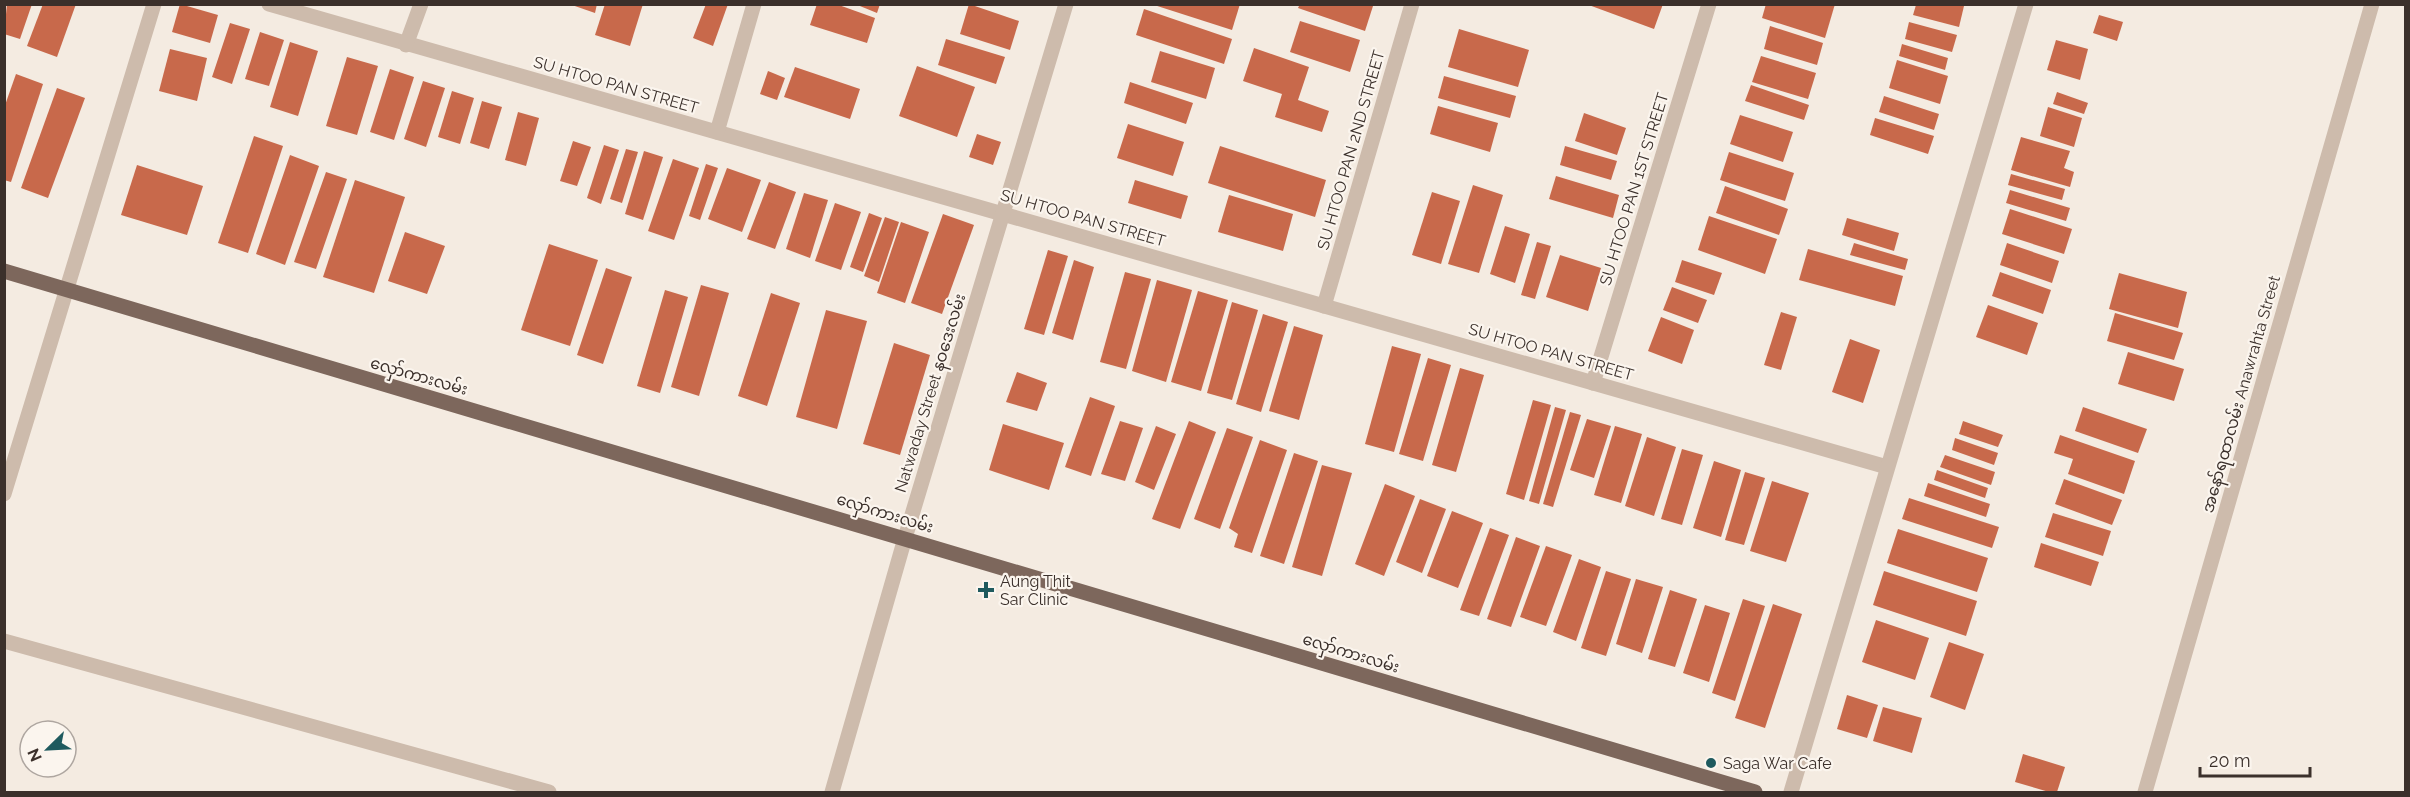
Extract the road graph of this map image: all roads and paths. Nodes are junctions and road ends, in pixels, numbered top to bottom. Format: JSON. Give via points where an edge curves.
{"nodes":[{"id":1,"x":154,"y":4,"type":"edge"},
{"id":2,"x":269,"y":4,"type":"edge"},
{"id":3,"x":421,"y":4,"type":"edge"},
{"id":4,"x":754,"y":4,"type":"edge"},
{"id":5,"x":1066,"y":4,"type":"edge"},
{"id":6,"x":1412,"y":4,"type":"edge"},
{"id":7,"x":1709,"y":4,"type":"edge"},
{"id":8,"x":2026,"y":4,"type":"edge"},
{"id":9,"x":2372,"y":4,"type":"edge"},
{"id":10,"x":406,"y":45,"type":"junction"},
{"id":11,"x":717,"y":132,"type":"junction"},
{"id":12,"x":1003,"y":214,"type":"junction"},
{"id":13,"x":4,"y":271,"type":"edge"},
{"id":14,"x":67,"y":290,"type":"junction"},
{"id":15,"x":1324,"y":306,"type":"junction"},
{"id":16,"x":1593,"y":383,"type":"junction"},
{"id":17,"x":1887,"y":467,"type":"junction"},
{"id":18,"x":4,"y":494,"type":"edge"},
{"id":19,"x":905,"y":538,"type":"junction"},
{"id":20,"x":4,"y":641,"type":"edge"},
{"id":21,"x":549,"y":792,"type":"edge"},
{"id":22,"x":832,"y":792,"type":"edge"},
{"id":23,"x":1755,"y":792,"type":"edge"},
{"id":24,"x":1791,"y":792,"type":"edge"},
{"id":25,"x":2145,"y":792,"type":"edge"}],
"edges":[{"from":1,"to":14,"type":"street"},
{"from":2,"to":10,"type":"street","name":"SU HTOO PAN STREET"},
{"from":3,"to":10,"type":"street"},
{"from":4,"to":11,"type":"street"},
{"from":5,"to":12,"type":"street","name":"Natwaday Street နဝဒေးလမ်း"},
{"from":6,"to":15,"type":"street","name":"SU HTOO PAN 2ND STREET"},
{"from":7,"to":16,"type":"street","name":"SU HTOO PAN 1ST STREET"},
{"from":8,"to":17,"type":"street"},
{"from":9,"to":25,"type":"street","name":"အနော်ရထာလမ်း Anawrahta Street"},
{"from":10,"to":11,"type":"street","name":"SU HTOO PAN STREET"},
{"from":11,"to":12,"type":"street","name":"SU HTOO PAN STREET"},
{"from":12,"to":15,"type":"street","name":"SU HTOO PAN STREET"},
{"from":12,"to":19,"type":"street","name":"Natwaday Street နဝဒေးလမ်း"},
{"from":13,"to":14,"type":"main road","name":"လှော်ကားလမ်း"},
{"from":14,"to":18,"type":"street"},
{"from":14,"to":19,"type":"main road","name":"လှော်ကားလမ်း"},
{"from":15,"to":16,"type":"street","name":"SU HTOO PAN STREET"},
{"from":16,"to":17,"type":"street","name":"SU HTOO PAN STREET"},
{"from":17,"to":24,"type":"street"},
{"from":19,"to":22,"type":"street","name":"Natwaday Street နဝဒေးလမ်း"},
{"from":19,"to":23,"type":"main road","name":"လှော်ကားလမ်း"},
{"from":20,"to":21,"type":"street"}]}
